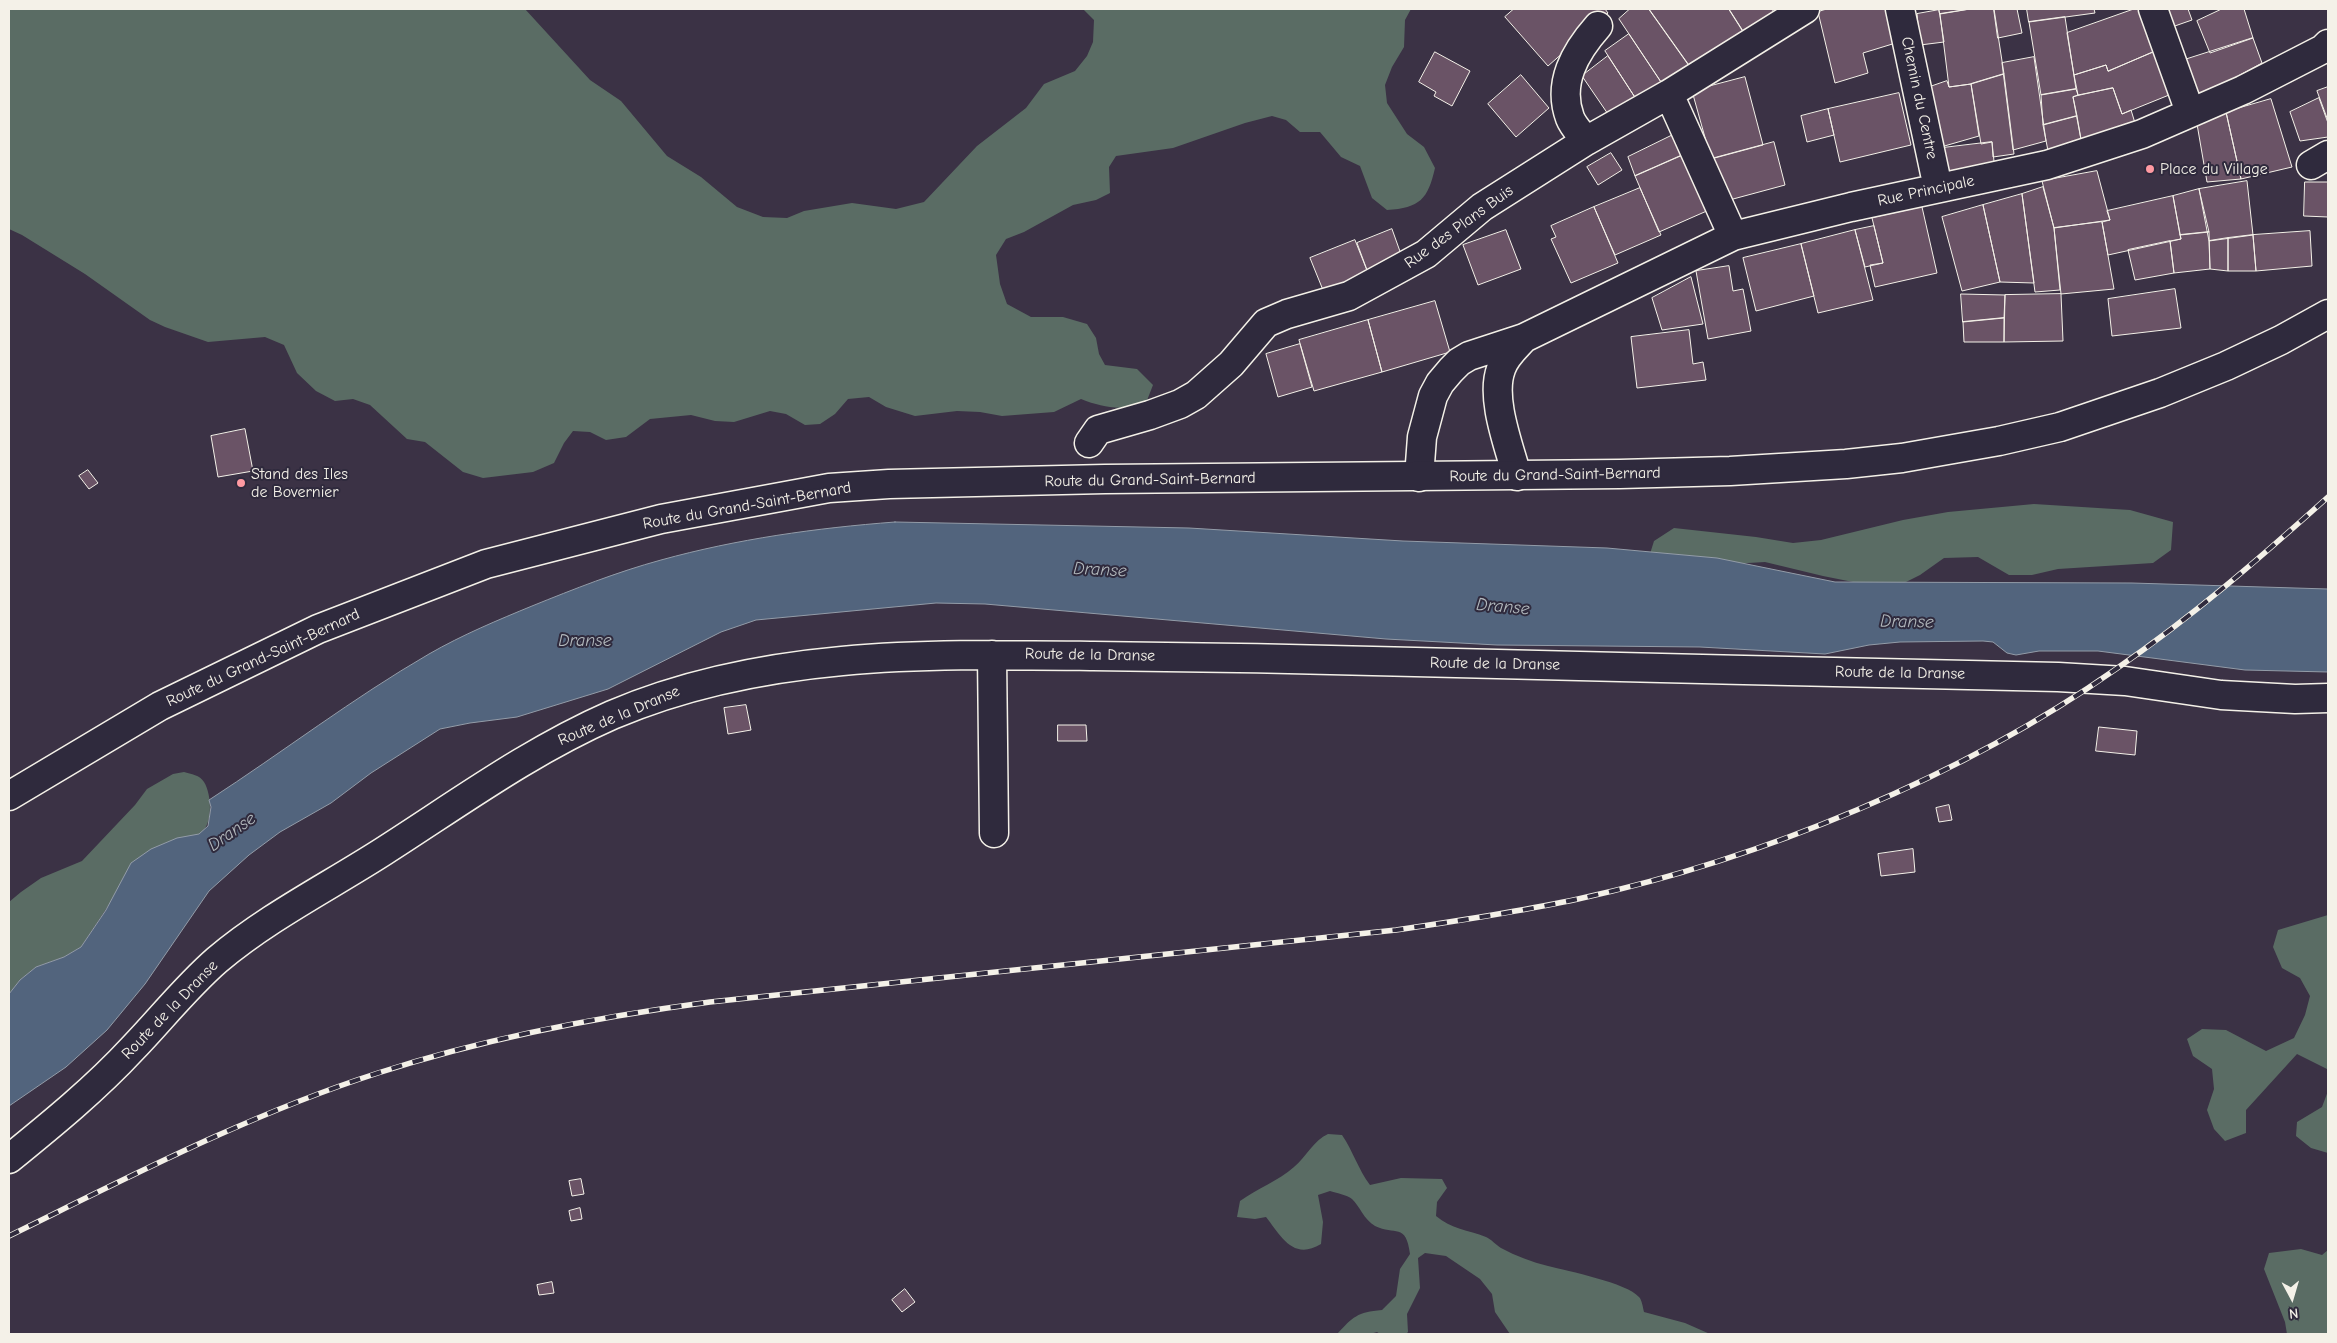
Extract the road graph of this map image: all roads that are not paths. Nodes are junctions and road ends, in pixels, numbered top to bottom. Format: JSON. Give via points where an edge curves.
{"nodes":[{"id":1,"x":1805,"y":9,"type":"edge"},
{"id":2,"x":1900,"y":9,"type":"edge"},
{"id":3,"x":2153,"y":9,"type":"edge"},
{"id":4,"x":1598,"y":26,"type":"dead end"},
{"id":5,"x":2328,"y":44,"type":"edge"},
{"id":6,"x":1669,"y":94,"type":"junction"},
{"id":7,"x":2190,"y":112,"type":"junction"},
{"id":8,"x":1586,"y":141,"type":"junction"},
{"id":9,"x":1938,"y":188,"type":"junction"},
{"id":10,"x":1733,"y":236,"type":"junction"},
{"id":11,"x":2328,"y":314,"type":"edge"},
{"id":12,"x":1524,"y":338,"type":"junction"},
{"id":13,"x":1089,"y":443,"type":"dead end"},
{"id":14,"x":1517,"y":476,"type":"junction"},
{"id":15,"x":1418,"y":477,"type":"junction"},
{"id":16,"x":992,"y":655,"type":"junction"},
{"id":17,"x":2328,"y":698,"type":"edge"},
{"id":18,"x":9,"y":796,"type":"edge"},
{"id":19,"x":994,"y":833,"type":"dead end"},
{"id":20,"x":9,"y":1159,"type":"edge"}],
"edges":[{"from":1,"to":6,"type":"street","name":"Rue des Plans Buis"},
{"from":2,"to":9,"type":"street","name":"Chemin du Centre"},
{"from":3,"to":7,"type":"street"},
{"from":4,"to":8,"type":"street","via":[[1580,45],[1565,83],[1570,119]]},
{"from":5,"to":7,"type":"street","name":"Rue Principale","via":[[2243,90]]},
{"from":6,"to":8,"type":"street","name":"Rue des Plans Buis"},
{"from":6,"to":10,"type":"street"},
{"from":7,"to":9,"type":"street","name":"Rue Principale","via":[[2142,134],[2047,165]]},
{"from":8,"to":13,"type":"street","name":"Rue des Plans Buis","via":[[1482,207],[1426,254],[1397,271],[1349,296],[1266,323],[1231,364],[1180,404],[1098,430]]},
{"from":9,"to":10,"type":"street","name":"Rue Principale"},
{"from":10,"to":12,"type":"street","name":"Rue Principale"},
{"from":11,"to":14,"type":"street","name":"Route du Grand-Saint-Bernard","via":[[2281,340],[2160,393],[2060,427],[1999,441],[1911,457],[1846,464]]},
{"from":12,"to":14,"type":"street","name":"Rue Principale","via":[[1501,369],[1498,386],[1504,429]]},
{"from":12,"to":15,"type":"street","name":"Rue Principale","via":[[1469,356],[1440,383],[1433,396],[1422,437]]},
{"from":14,"to":15,"type":"street","name":"Route du Grand-Saint-Bernard"},
{"from":15,"to":18,"type":"street","name":"Route du Grand-Saint-Bernard","via":[[889,484],[829,488],[661,519],[486,564],[318,629],[160,706]]},
{"from":16,"to":17,"type":"street","name":"Route de la Dranse","via":[[1288,658],[2058,677],[2124,680],[2221,695]]},
{"from":16,"to":19,"type":"street"},
{"from":16,"to":20,"type":"street","name":"Route de la Dranse","via":[[852,660],[732,676],[640,704],[555,742],[241,942],[197,978],[102,1079],[49,1128]]}]}
